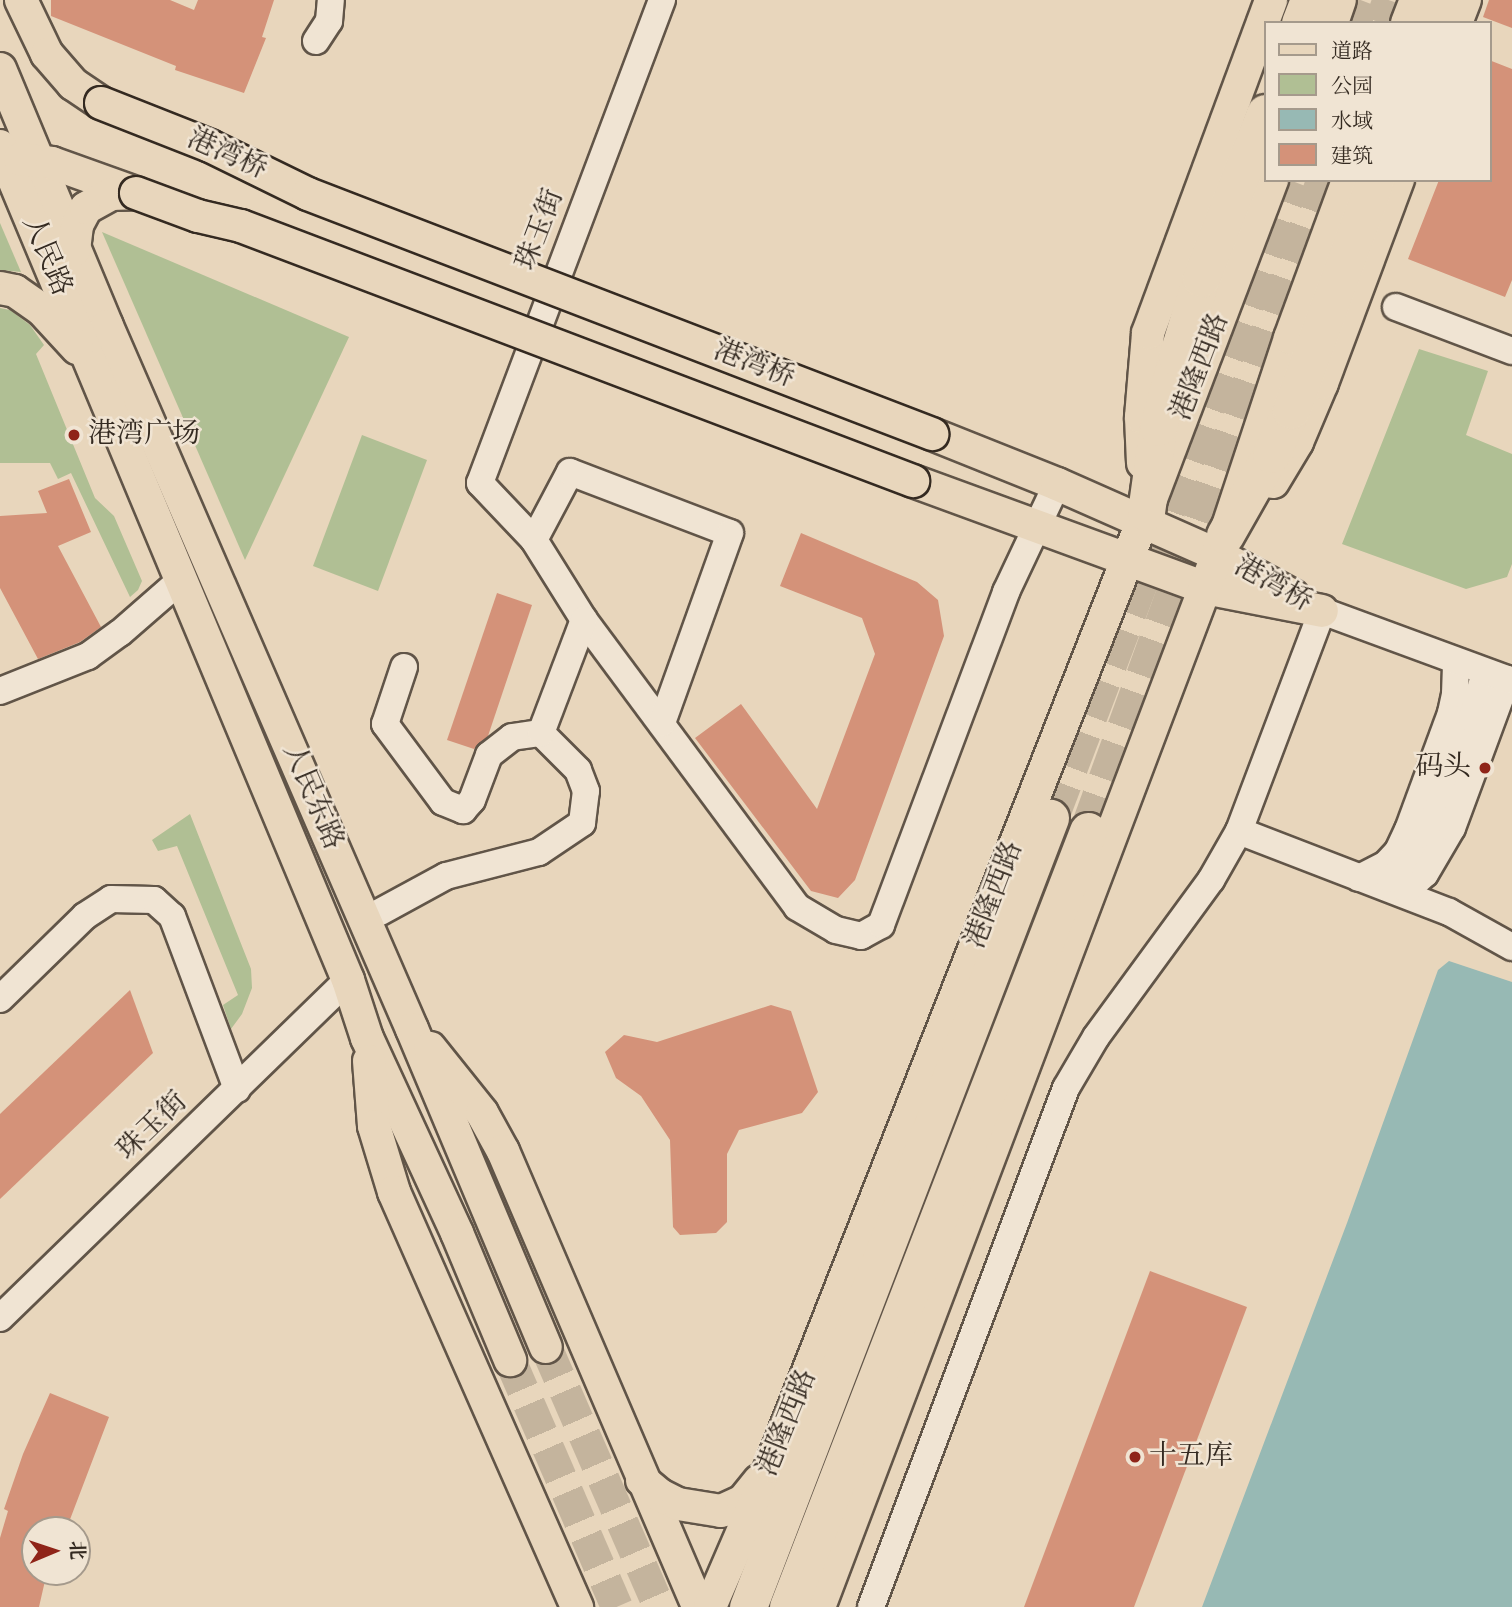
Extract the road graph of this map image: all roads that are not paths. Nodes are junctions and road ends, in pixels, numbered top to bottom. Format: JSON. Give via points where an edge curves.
{"nodes":[{"id":1,"x":21,"y":0,"type":"edge"},
{"id":2,"x":331,"y":0,"type":"edge"},
{"id":3,"x":662,"y":0,"type":"edge"},
{"id":4,"x":1270,"y":0,"type":"edge"},
{"id":5,"x":1309,"y":0,"type":"edge"},
{"id":6,"x":1340,"y":0,"type":"edge"},
{"id":7,"x":1416,"y":0,"type":"edge"},
{"id":8,"x":1442,"y":0,"type":"edge"},
{"id":9,"x":1465,"y":0,"type":"edge"},
{"id":10,"x":1301,"y":21,"type":"edge"},
{"id":11,"x":1333,"y":21,"type":"edge"},
{"id":12,"x":1408,"y":21,"type":"edge"},
{"id":13,"x":1434,"y":21,"type":"edge"},
{"id":14,"x":1457,"y":21,"type":"edge"},
{"id":15,"x":316,"y":41,"type":"dead end"},
{"id":16,"x":0,"y":69,"type":"edge"},
{"id":17,"x":1264,"y":116,"type":"edge"},
{"id":18,"x":2,"y":156,"type":"edge"},
{"id":19,"x":37,"y":161,"type":"junction"},
{"id":20,"x":1271,"y":182,"type":"edge"},
{"id":21,"x":1347,"y":182,"type":"edge"},
{"id":22,"x":1375,"y":182,"type":"edge"},
{"id":23,"x":1397,"y":182,"type":"edge"},
{"id":24,"x":136,"y":193,"type":"junction"},
{"id":25,"x":74,"y":250,"type":"junction"},
{"id":26,"x":0,"y":288,"type":"edge"},
{"id":27,"x":1396,"y":307,"type":"dead end"},
{"id":28,"x":1512,"y":351,"type":"edge"},
{"id":29,"x":93,"y":367,"type":"junction"},
{"id":30,"x":1057,"y":484,"type":"junction"},
{"id":31,"x":1143,"y":518,"type":"junction"},
{"id":32,"x":1039,"y":528,"type":"junction"},
{"id":33,"x":534,"y":540,"type":"junction"},
{"id":34,"x":1221,"y":545,"type":"junction"},
{"id":35,"x":1128,"y":558,"type":"junction"},
{"id":36,"x":182,"y":579,"type":"junction"},
{"id":37,"x":1205,"y":588,"type":"junction"},
{"id":38,"x":1322,"y":611,"type":"junction"},
{"id":39,"x":584,"y":620,"type":"junction"},
{"id":40,"x":1456,"y":661,"type":"junction"},
{"id":41,"x":404,"y":667,"type":"dead end"},
{"id":42,"x":1501,"y":677,"type":"edge"},
{"id":43,"x":0,"y":691,"type":"edge"},
{"id":44,"x":662,"y":723,"type":"junction"},
{"id":45,"x":541,"y":733,"type":"junction"},
{"id":46,"x":1050,"y":818,"type":"tunnel mouth"},
{"id":47,"x":1087,"y":831,"type":"tunnel mouth"},
{"id":48,"x":1239,"y":831,"type":"junction"},
{"id":49,"x":1380,"y":885,"type":"junction"},
{"id":50,"x":380,"y":912,"type":"dead end"},
{"id":51,"x":1512,"y":947,"type":"edge"},
{"id":52,"x":348,"y":980,"type":"junction"},
{"id":53,"x":0,"y":999,"type":"edge"},
{"id":54,"x":412,"y":1029,"type":"junction"},
{"id":55,"x":368,"y":1038,"type":"junction"},
{"id":56,"x":237,"y":1089,"type":"junction"},
{"id":57,"x":0,"y":1318,"type":"edge"},
{"id":58,"x":546,"y":1347,"type":"tunnel mouth"},
{"id":59,"x":510,"y":1360,"type":"tunnel mouth"},
{"id":60,"x":771,"y":1466,"type":"junction"},
{"id":61,"x":642,"y":1479,"type":"junction"},
{"id":62,"x":679,"y":1563,"type":"junction"},
{"id":63,"x":576,"y":1601,"type":"edge"},
{"id":64,"x":680,"y":1607,"type":"edge"},
{"id":65,"x":698,"y":1607,"type":"edge"},
{"id":66,"x":709,"y":1607,"type":"edge"},
{"id":67,"x":748,"y":1607,"type":"edge"},
{"id":68,"x":788,"y":1607,"type":"edge"},
{"id":69,"x":820,"y":1607,"type":"edge"},
{"id":70,"x":871,"y":1607,"type":"edge"}],
"edges":[{"from":1,"to":30,"type":"main road","name":"港湾桥","bridge":true,"via":[[47,54],[74,84],[101,103],[211,146],[309,194]]},
{"from":2,"to":15,"type":"street","via":[[329,21]]},
{"from":3,"to":33,"type":"street","name":"珠玉街","via":[[480,483]]},
{"from":4,"to":31,"type":"main road","via":[[1148,333],[1141,417]]},
{"from":5,"to":10,"type":"highway"},
{"from":6,"to":11,"type":"main road"},
{"from":7,"to":12,"type":"main road"},
{"from":8,"to":13,"type":"highway"},
{"from":9,"to":14,"type":"main road"},
{"from":16,"to":19,"type":"main road","name":"人民路"},
{"from":17,"to":31,"type":"highway","via":[[1201,278],[1177,357],[1158,427]]},
{"from":18,"to":19,"type":"main road","name":"港湾桥"},
{"from":18,"to":29,"type":"main road","name":"人民路"},
{"from":19,"to":24,"type":"main road","name":"港湾桥"},
{"from":19,"to":25,"type":"main road","name":"人民路"},
{"from":20,"to":31,"type":"main road","name":"港隆西路"},
{"from":21,"to":34,"type":"main road"},
{"from":22,"to":34,"type":"highway","via":[[1291,410]]},
{"from":23,"to":34,"type":"main road","via":[[1297,442],[1265,495]]},
{"from":24,"to":25,"type":"main road","via":[[111,194],[86,208],[77,225]]},
{"from":24,"to":32,"type":"main road","name":"港湾桥","bridge":true,"via":[[241,226]]},
{"from":25,"to":54,"type":"main road","name":"人民东路"},
{"from":26,"to":29,"type":"main road","via":[[15,290],[42,310]]},
{"from":27,"to":28,"type":"street"},
{"from":29,"to":36,"type":"main road","name":"人民东路"},
{"from":30,"to":31,"type":"main road","name":"港湾桥"},
{"from":30,"to":32,"type":"street"},
{"from":31,"to":34,"type":"main road","name":"港湾桥"},
{"from":31,"to":35,"type":"main road","name":"港隆西路"},
{"from":32,"to":35,"type":"main road","name":"港湾桥"},
{"from":32,"to":44,"type":"street","via":[[1006,592],[881,925],[862,936],[836,930],[797,907]]},
{"from":33,"to":39,"type":"street"},
{"from":33,"to":44,"type":"street","via":[[570,472],[730,533]]},
{"from":34,"to":37,"type":"main road"},
{"from":34,"to":38,"type":"main road","name":"港湾桥"},
{"from":35,"to":37,"type":"main road","name":"港湾桥"},
{"from":35,"to":60,"type":"main road","name":"港隆西路"},
{"from":36,"to":43,"type":"street","via":[[88,656]]},
{"from":36,"to":52,"type":"main road","name":"人民东路"},
{"from":37,"to":38,"type":"main road","name":"港湾桥"},
{"from":37,"to":69,"type":"main road"},
{"from":38,"to":40,"type":"street"},
{"from":38,"to":48,"type":"street"},
{"from":39,"to":44,"type":"street"},
{"from":39,"to":45,"type":"street"},
{"from":40,"to":42,"type":"street"},
{"from":40,"to":49,"type":"street","via":[[1451,713],[1408,830],[1386,864]]},
{"from":41,"to":45,"type":"street","via":[[385,724],[443,802],[463,810],[472,800],[489,755],[512,737]]},
{"from":42,"to":49,"type":"street","via":[[1475,770],[1441,853],[1425,874]]},
{"from":45,"to":50,"type":"street","via":[[578,770],[586,791],[582,823],[539,852],[446,876]]},
{"from":46,"to":67,"type":"highway"},
{"from":47,"to":68,"type":"highway"},
{"from":48,"to":49,"type":"street"},
{"from":48,"to":70,"type":"street","via":[[1211,880],[1137,978],[1066,1088]]},
{"from":49,"to":51,"type":"street","via":[[1449,912]]},
{"from":52,"to":55,"type":"main road","name":"人民东路"},
{"from":52,"to":56,"type":"street","name":"珠玉街"},
{"from":53,"to":56,"type":"street","via":[[85,916],[111,899],[154,900],[172,916]]},
{"from":54,"to":58,"type":"main road","name":"人民东路"},
{"from":54,"to":61,"type":"main road","via":[[460,1083],[503,1151]]},
{"from":55,"to":59,"type":"main road","name":"人民东路"},
{"from":55,"to":63,"type":"main road","via":[[374,1126],[394,1192]]},
{"from":56,"to":57,"type":"street","name":"珠玉街"},
{"from":60,"to":61,"type":"main road","via":[[743,1501],[721,1511],[678,1504]]},
{"from":60,"to":66,"type":"main road","name":"港隆西路"},
{"from":61,"to":62,"type":"main road"},
{"from":62,"to":64,"type":"main road"},
{"from":62,"to":65,"type":"main road"}]}
